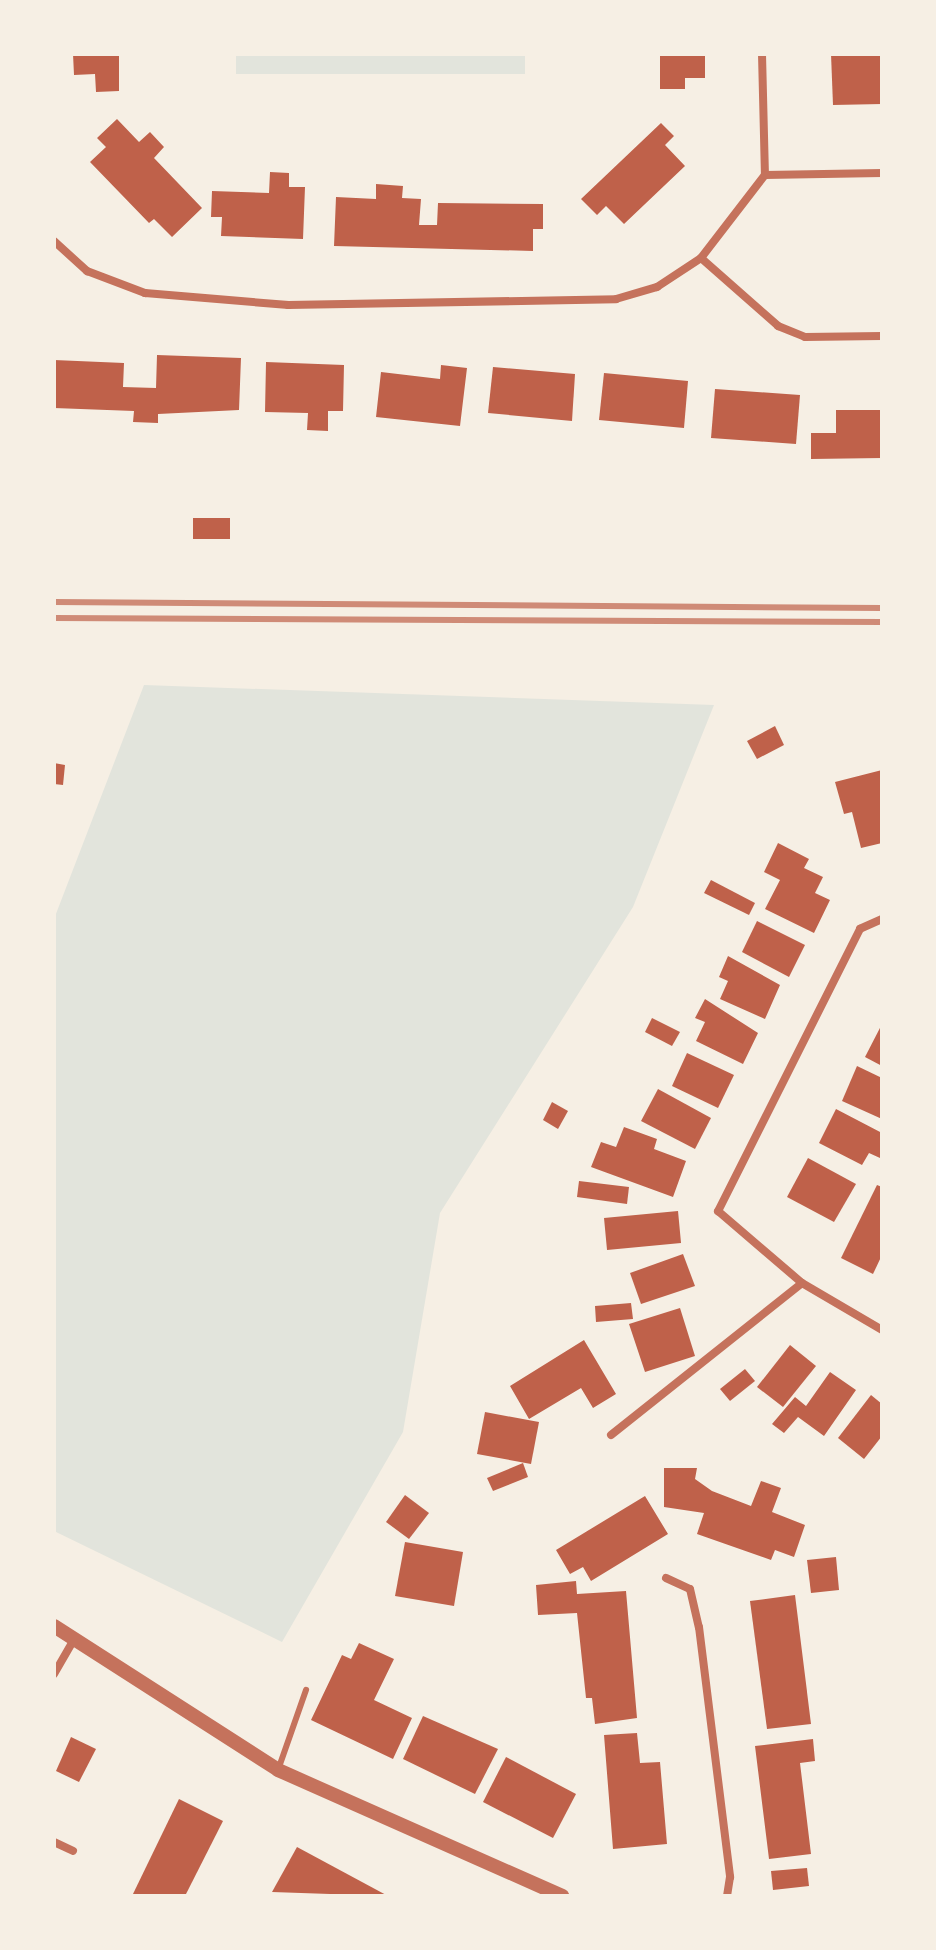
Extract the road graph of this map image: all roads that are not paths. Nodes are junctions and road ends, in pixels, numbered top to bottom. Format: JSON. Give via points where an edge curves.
{"nodes":[{"id":1,"x":762,"y":54,"type":"edge"},
{"id":2,"x":882,"y":173,"type":"edge"},
{"id":3,"x":765,"y":175,"type":"junction"},
{"id":4,"x":54,"y":241,"type":"edge"},
{"id":5,"x":701,"y":258,"type":"junction"},
{"id":6,"x":882,"y":336,"type":"edge"},
{"id":7,"x":882,"y":919,"type":"edge"},
{"id":8,"x":802,"y":1283,"type":"junction"},
{"id":9,"x":882,"y":1330,"type":"edge"},
{"id":10,"x":611,"y":1435,"type":"dead end"},
{"id":11,"x":666,"y":1578,"type":"dead end"},
{"id":12,"x":54,"y":1626,"type":"edge"},
{"id":13,"x":74,"y":1640,"type":"junction"},
{"id":14,"x":54,"y":1674,"type":"edge"},
{"id":15,"x":306,"y":1690,"type":"dead end"},
{"id":16,"x":278,"y":1770,"type":"junction"},
{"id":17,"x":54,"y":1842,"type":"edge"},
{"id":18,"x":73,"y":1851,"type":"dead end"},
{"id":19,"x":562,"y":1896,"type":"edge"},
{"id":20,"x":727,"y":1896,"type":"edge"}],
"edges":[{"from":1,"to":3,"type":"street"},
{"from":2,"to":3,"type":"street"},
{"from":3,"to":5,"type":"street"},
{"from":4,"to":5,"type":"street","via":[[87,271],[145,293],[288,305],[616,299],[657,287]]},
{"from":5,"to":6,"type":"street","via":[[778,326],[805,337]]},
{"from":7,"to":8,"type":"street","via":[[860,929],[718,1211]]},
{"from":8,"to":9,"type":"street"},
{"from":8,"to":10,"type":"street"},
{"from":11,"to":20,"type":"street","via":[[690,1589],[699,1627],[730,1877]]},
{"from":12,"to":13,"type":"street"},
{"from":13,"to":14,"type":"street"},
{"from":13,"to":16,"type":"street"},
{"from":15,"to":16,"type":"lane"},
{"from":16,"to":19,"type":"street"},
{"from":17,"to":18,"type":"street"}]}
